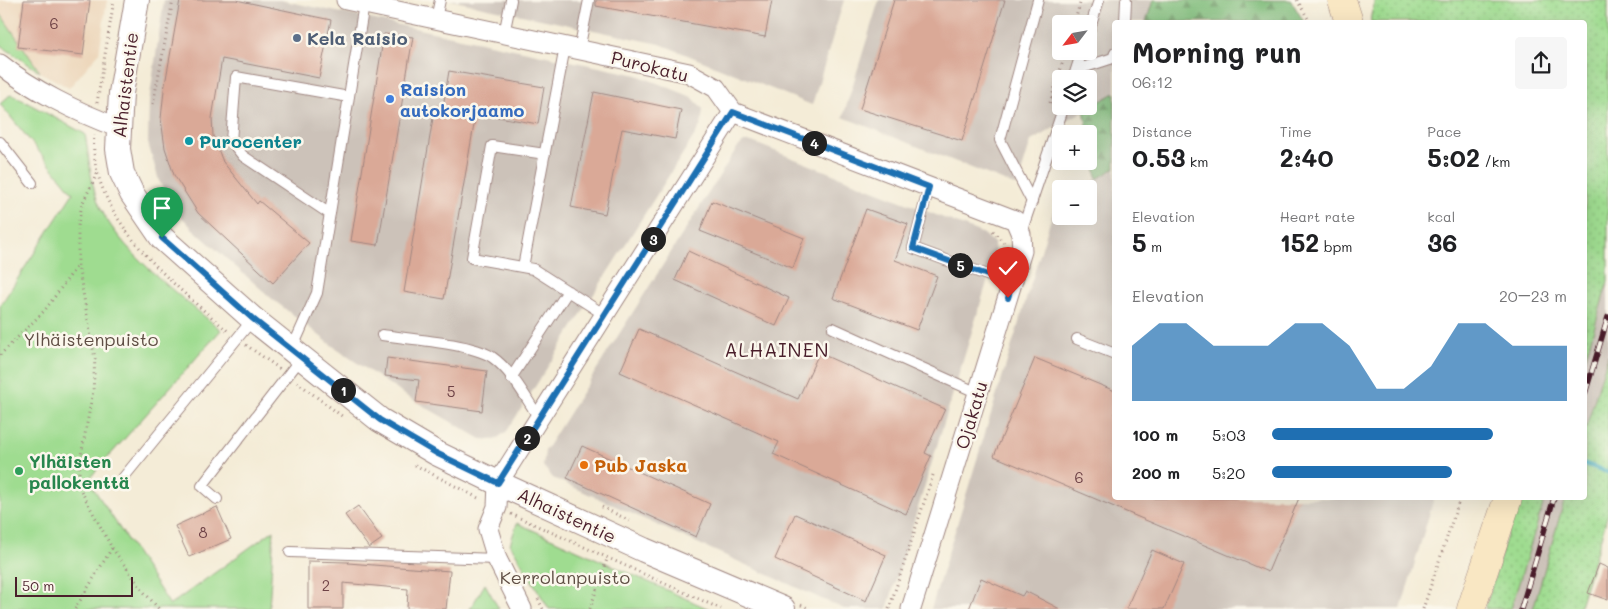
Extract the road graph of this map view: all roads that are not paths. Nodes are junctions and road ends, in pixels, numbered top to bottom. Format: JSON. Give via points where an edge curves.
{"nodes":[{"id":1,"x":137,"y":0,"type":"edge"},
{"id":2,"x":440,"y":0,"type":"edge"},
{"id":3,"x":511,"y":0,"type":"edge"},
{"id":4,"x":587,"y":0,"type":"edge"},
{"id":5,"x":1038,"y":0,"type":"edge"},
{"id":6,"x":1099,"y":0,"type":"edge"},
{"id":7,"x":1126,"y":0,"type":"edge"},
{"id":8,"x":1342,"y":0,"type":"edge"},
{"id":9,"x":355,"y":2,"type":"edge"},
{"id":10,"x":1094,"y":15,"type":"edge"},
{"id":11,"x":436,"y":19,"type":"junction"},
{"id":12,"x":1125,"y":20,"type":"edge"},
{"id":13,"x":1348,"y":20,"type":"edge"},
{"id":14,"x":504,"y":34,"type":"junction"},
{"id":15,"x":572,"y":48,"type":"junction"},
{"id":16,"x":1112,"y":58,"type":"edge"},
{"id":17,"x":0,"y":64,"type":"edge"},
{"id":18,"x":1084,"y":70,"type":"edge"},
{"id":19,"x":348,"y":97,"type":"junction"},
{"id":20,"x":733,"y":112,"type":"junction"},
{"id":21,"x":1061,"y":115,"type":"edge"},
{"id":22,"x":117,"y":127,"type":"junction"},
{"id":23,"x":0,"y":142,"type":"edge"},
{"id":24,"x":545,"y":154,"type":"junction"},
{"id":25,"x":32,"y":183,"type":"dead end"},
{"id":26,"x":929,"y":187,"type":"junction"},
{"id":27,"x":1032,"y":202,"type":"junction"},
{"id":28,"x":330,"y":214,"type":"junction"},
{"id":29,"x":1018,"y":227,"type":"junction"},
{"id":30,"x":523,"y":267,"type":"junction"},
{"id":31,"x":1012,"y":284,"type":"junction"},
{"id":32,"x":568,"y":291,"type":"junction"},
{"id":33,"x":605,"y":314,"type":"junction"},
{"id":34,"x":253,"y":319,"type":"junction"},
{"id":35,"x":834,"y":328,"type":"dead end"},
{"id":36,"x":382,"y":335,"type":"dead end"},
{"id":37,"x":1077,"y":339,"type":"dead end"},
{"id":38,"x":297,"y":353,"type":"junction"},
{"id":39,"x":1112,"y":353,"type":"edge"},
{"id":40,"x":511,"y":378,"type":"junction"},
{"id":41,"x":978,"y":393,"type":"junction"},
{"id":42,"x":539,"y":418,"type":"junction"},
{"id":43,"x":119,"y":483,"type":"dead end"},
{"id":44,"x":498,"y":483,"type":"junction"},
{"id":45,"x":217,"y":499,"type":"dead end"},
{"id":46,"x":1507,"y":500,"type":"edge"},
{"id":47,"x":290,"y":552,"type":"dead end"},
{"id":48,"x":497,"y":559,"type":"junction"},
{"id":49,"x":788,"y":605,"type":"edge"},
{"id":50,"x":522,"y":609,"type":"edge"},
{"id":51,"x":911,"y":609,"type":"edge"},
{"id":52,"x":1471,"y":609,"type":"edge"}],
"edges":[{"from":1,"to":22,"type":"street","name":"Alhaistentie"},
{"from":2,"to":11,"type":"lane"},
{"from":3,"to":14,"type":"lane"},
{"from":4,"to":15,"type":"lane"},
{"from":5,"to":27,"type":"lane","via":[[1000,140]]},
{"from":6,"to":10,"type":"lane"},
{"from":7,"to":12,"type":"lane"},
{"from":8,"to":13,"type":"main road"},
{"from":9,"to":11,"type":"street","name":"Purokatu"},
{"from":9,"to":19,"type":"lane"},
{"from":11,"to":14,"type":"street","name":"Purokatu"},
{"from":14,"to":15,"type":"street","name":"Purokatu"},
{"from":15,"to":20,"type":"street","name":"Purokatu","via":[[689,73],[716,88]]},
{"from":15,"to":24,"type":"lane"},
{"from":16,"to":18,"type":"lane"},
{"from":17,"to":22,"type":"street","via":[[14,75],[95,119]]},
{"from":19,"to":28,"type":"lane"},
{"from":19,"to":28,"type":"lane","via":[[236,77],[231,141],[242,156]]},
{"from":20,"to":26,"type":"street"},
{"from":20,"to":33,"type":"street"},
{"from":21,"to":27,"type":"lane"},
{"from":22,"to":34,"type":"street","name":"Alhaistentie","via":[[122,174],[146,218],[162,238]]},
{"from":23,"to":25,"type":"lane"},
{"from":24,"to":30,"type":"lane"},
{"from":24,"to":30,"type":"lane","via":[[492,146],[472,258]]},
{"from":26,"to":29,"type":"street"},
{"from":26,"to":31,"type":"lane","via":[[913,248]]},
{"from":27,"to":29,"type":"lane"},
{"from":28,"to":38,"type":"lane","via":[[317,293]]},
{"from":29,"to":31,"type":"street","name":"Ojakatu","via":[[1022,251]]},
{"from":30,"to":32,"type":"lane","via":[[533,269]]},
{"from":31,"to":41,"type":"street","name":"Ojakatu"},
{"from":32,"to":33,"type":"lane"},
{"from":32,"to":40,"type":"lane"},
{"from":33,"to":42,"type":"street"},
{"from":34,"to":38,"type":"street","name":"Alhaistentie"},
{"from":34,"to":43,"type":"lane"},
{"from":35,"to":41,"type":"lane"},
{"from":36,"to":40,"type":"lane","via":[[470,349],[491,356]]},
{"from":37,"to":39,"type":"lane"},
{"from":38,"to":44,"type":"street","name":"Alhaistentie","via":[[380,420],[436,453]]},
{"from":38,"to":45,"type":"lane","via":[[202,486]]},
{"from":40,"to":42,"type":"lane"},
{"from":41,"to":51,"type":"street","name":"Ojakatu"},
{"from":42,"to":44,"type":"street"},
{"from":44,"to":48,"type":"street","via":[[497,507],[488,529]]},
{"from":44,"to":49,"type":"street","name":"Alhaistentie","via":[[644,550]]},
{"from":46,"to":52,"type":"main road"},
{"from":47,"to":48,"type":"lane"},
{"from":48,"to":50,"type":"street"}]}
